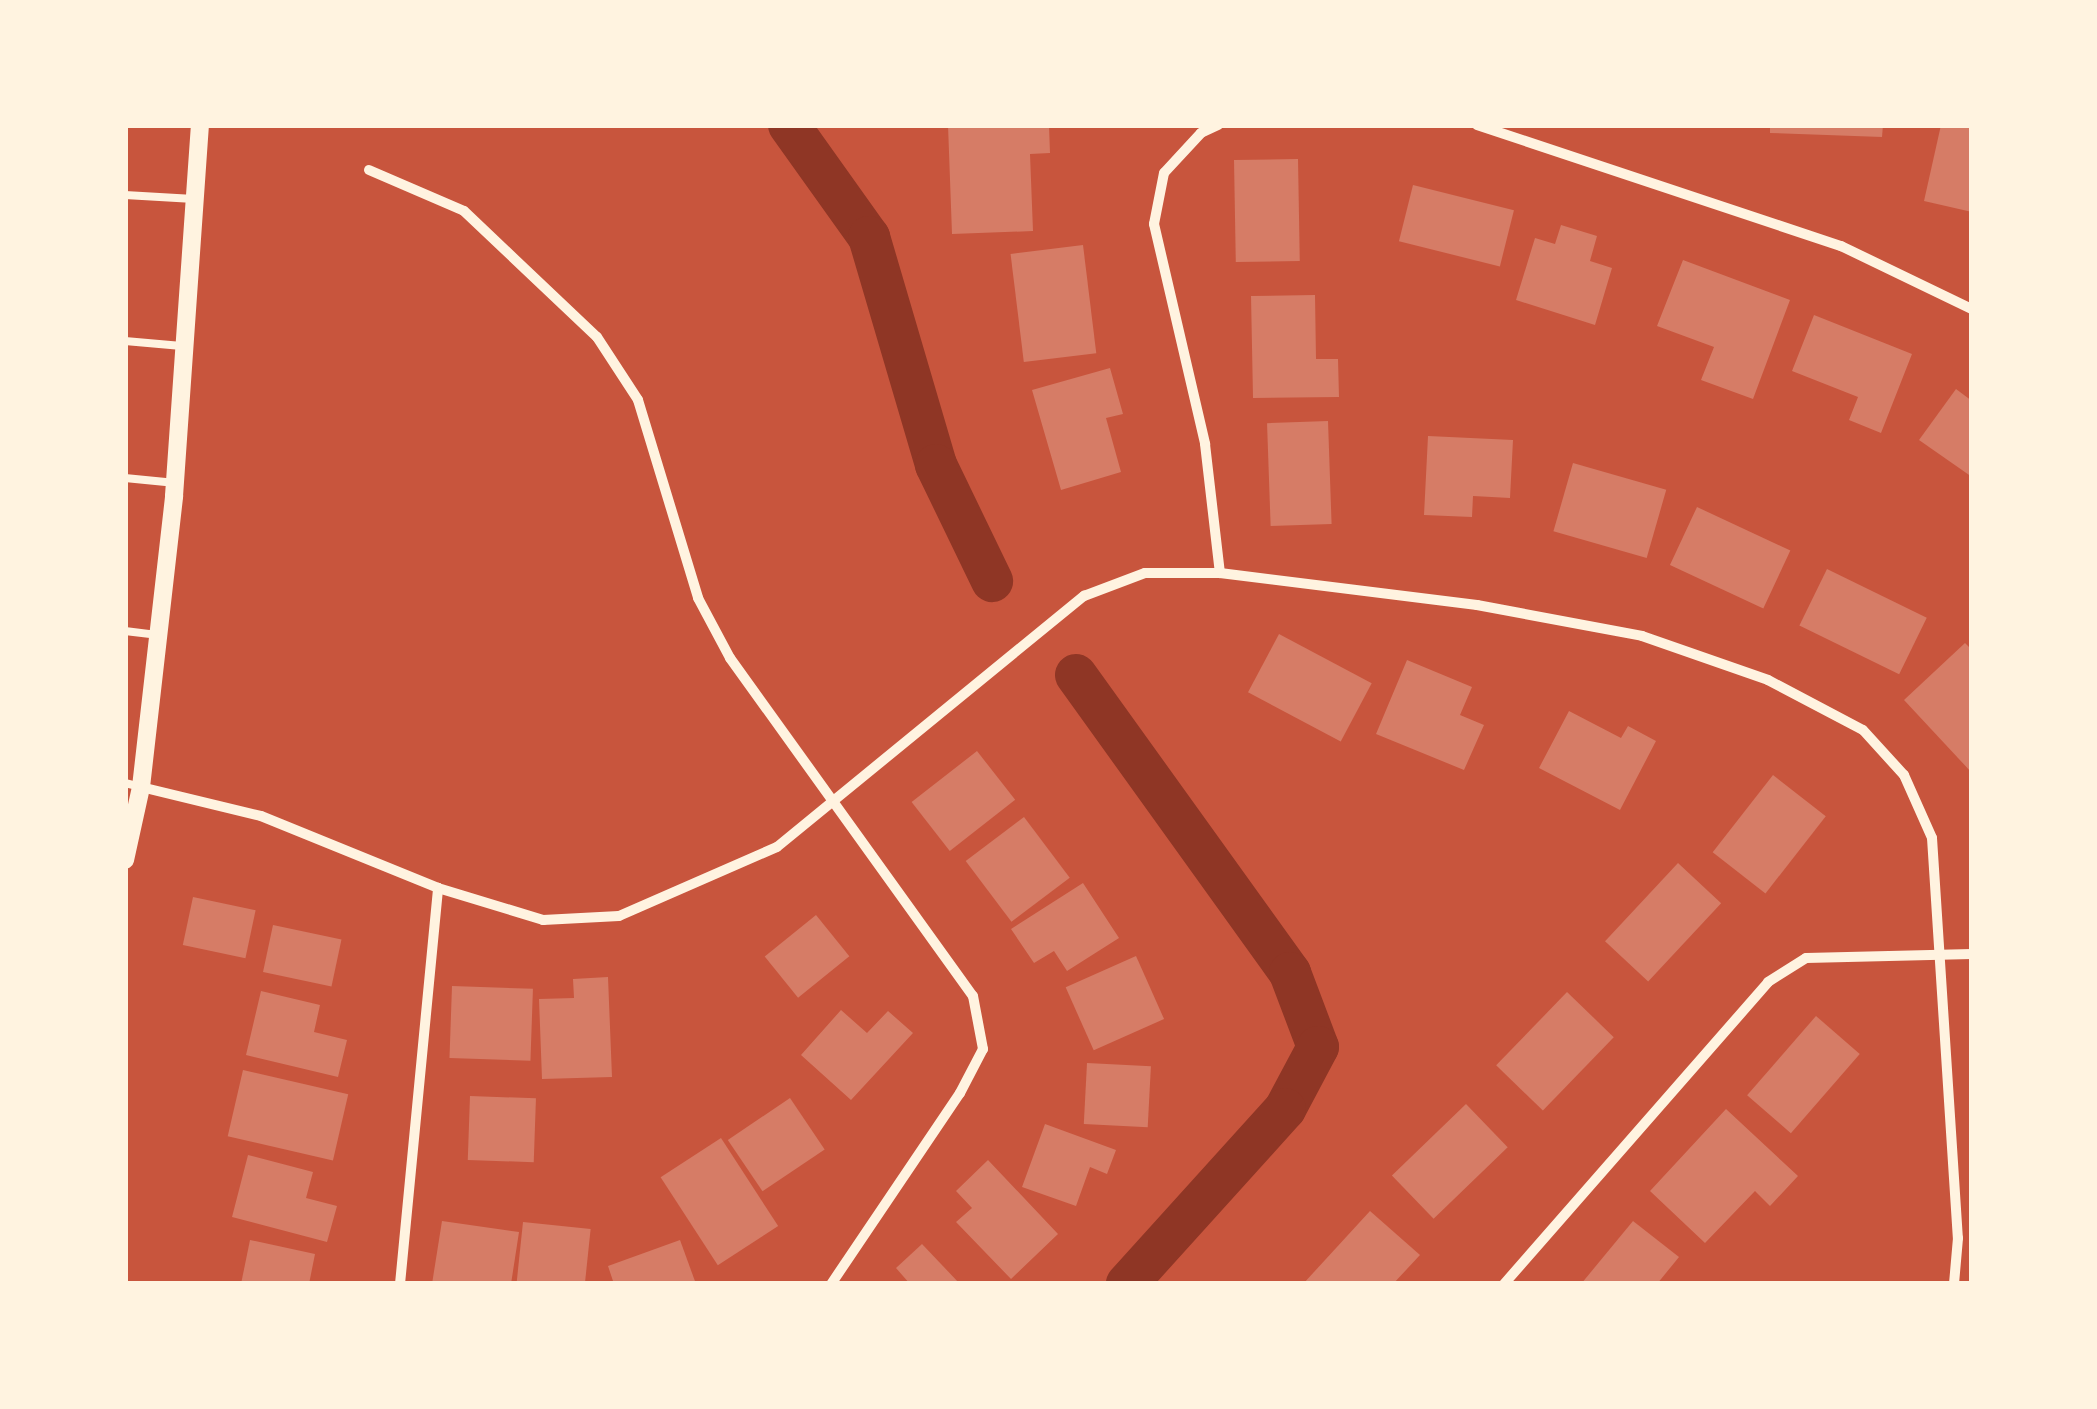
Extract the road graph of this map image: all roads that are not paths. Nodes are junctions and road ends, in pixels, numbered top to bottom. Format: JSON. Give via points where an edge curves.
{"nodes":[{"id":1,"x":200,"y":125,"type":"edge"},
{"id":2,"x":1218,"y":125,"type":"edge"},
{"id":3,"x":1476,"y":125,"type":"edge"},
{"id":4,"x":368,"y":170,"type":"dead end"},
{"id":5,"x":125,"y":194,"type":"edge"},
{"id":6,"x":199,"y":199,"type":"junction"},
{"id":7,"x":1972,"y":309,"type":"edge"},
{"id":8,"x":125,"y":341,"type":"edge"},
{"id":9,"x":187,"y":347,"type":"junction"},
{"id":10,"x":125,"y":478,"type":"edge"},
{"id":11,"x":176,"y":483,"type":"junction"},
{"id":12,"x":1220,"y":573,"type":"junction"},
{"id":13,"x":125,"y":632,"type":"edge"},
{"id":14,"x":158,"y":636,"type":"junction"},
{"id":15,"x":133,"y":785,"type":"edge"},
{"id":16,"x":831,"y":803,"type":"junction"},
{"id":17,"x":125,"y":860,"type":"edge"},
{"id":18,"x":438,"y":888,"type":"junction"},
{"id":19,"x":1939,"y":954,"type":"junction"},
{"id":20,"x":1972,"y":954,"type":"edge"},
{"id":21,"x":400,"y":1284,"type":"edge"},
{"id":22,"x":831,"y":1284,"type":"edge"},
{"id":23,"x":1504,"y":1284,"type":"edge"},
{"id":24,"x":1954,"y":1284,"type":"edge"}],
"edges":[{"from":1,"to":6,"type":"street"},
{"from":2,"to":12,"type":"street","via":[[1201,133],[1164,173],[1154,224],[1205,444]]},
{"from":3,"to":7,"type":"street","via":[[1841,246]]},
{"from":4,"to":16,"type":"street","via":[[464,211],[597,337],[638,400],[698,598],[730,658]]},
{"from":5,"to":6,"type":"lane"},
{"from":6,"to":9,"type":"street"},
{"from":8,"to":9,"type":"lane"},
{"from":9,"to":11,"type":"street"},
{"from":10,"to":11,"type":"lane"},
{"from":11,"to":14,"type":"street"},
{"from":12,"to":16,"type":"street","via":[[1144,573],[1084,596]]},
{"from":12,"to":19,"type":"street","via":[[1477,605],[1642,636],[1768,680],[1863,730],[1904,775],[1932,838]]},
{"from":13,"to":14,"type":"lane"},
{"from":14,"to":15,"type":"street"},
{"from":15,"to":17,"type":"street"},
{"from":15,"to":18,"type":"street","via":[[261,816]]},
{"from":16,"to":18,"type":"street","via":[[777,847],[619,916],[543,920]]},
{"from":16,"to":22,"type":"street","via":[[974,996],[983,1048],[960,1093]]},
{"from":18,"to":21,"type":"street"},
{"from":19,"to":20,"type":"street"},
{"from":19,"to":23,"type":"street","via":[[1806,958],[1768,982]]},
{"from":19,"to":24,"type":"street","via":[[1958,1238]]}]}
